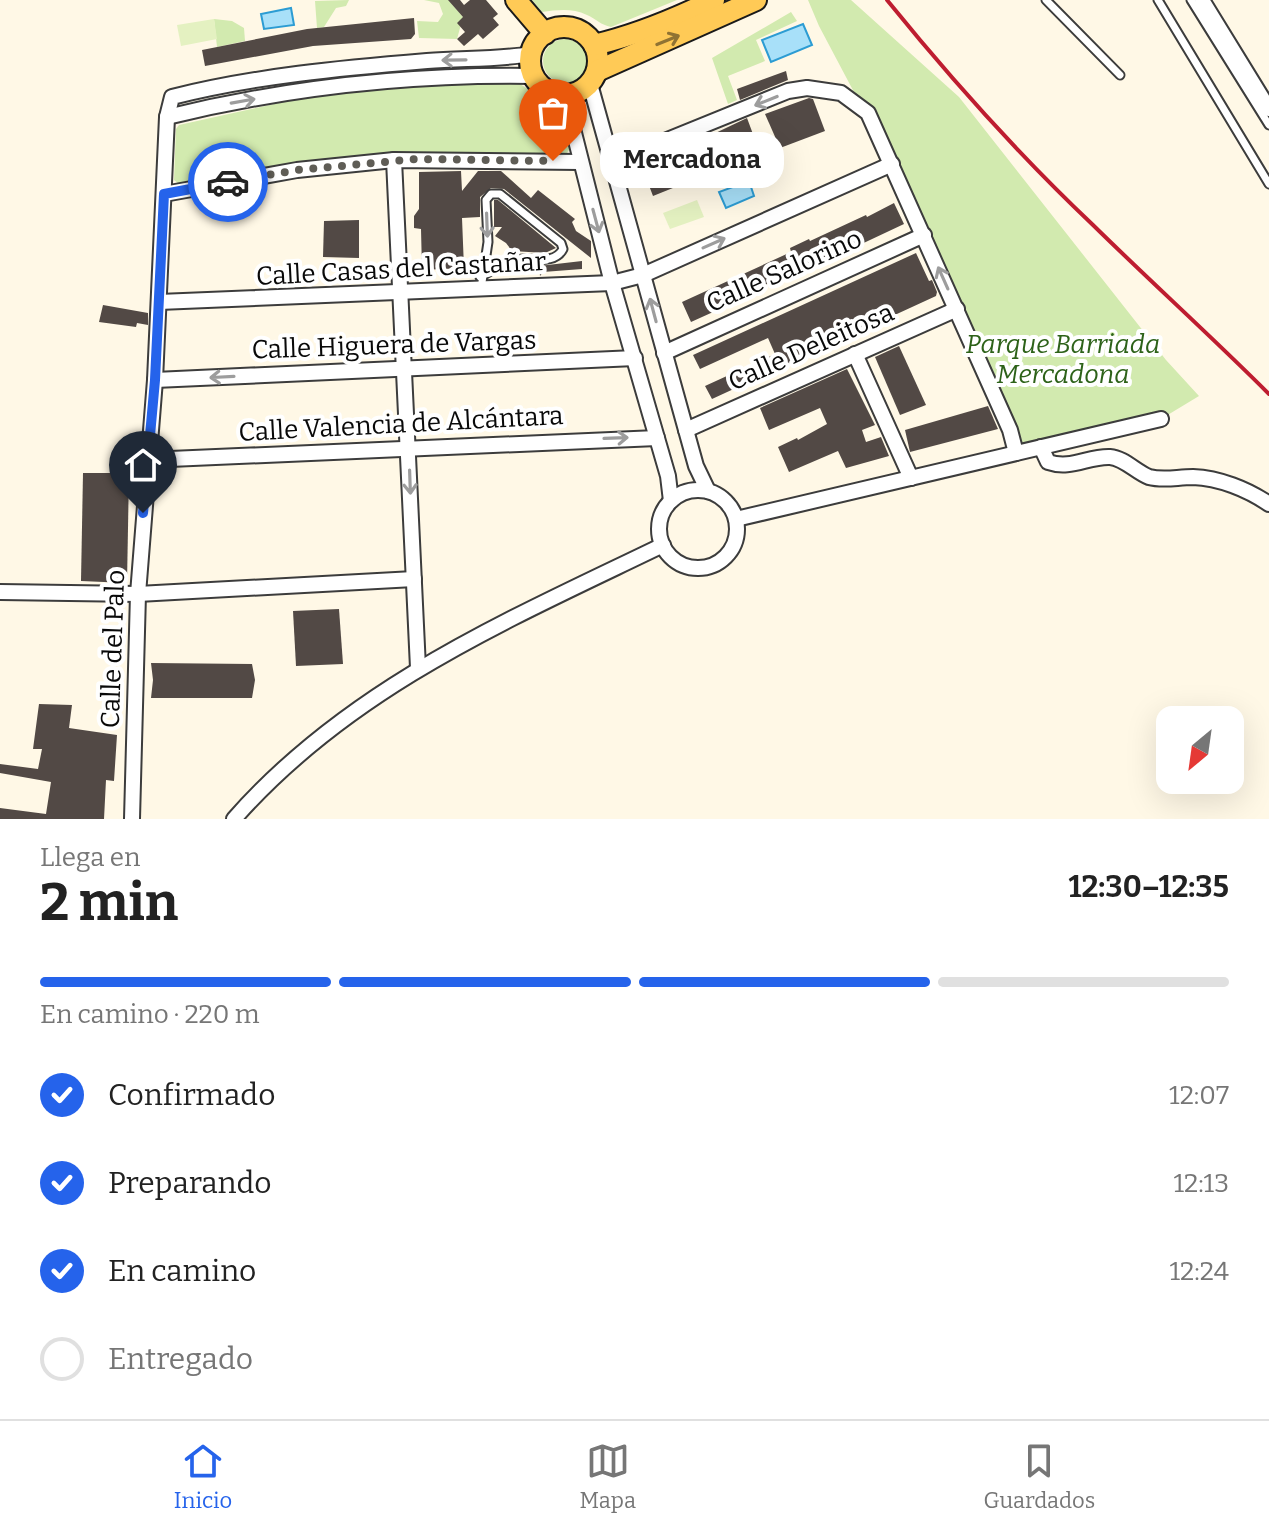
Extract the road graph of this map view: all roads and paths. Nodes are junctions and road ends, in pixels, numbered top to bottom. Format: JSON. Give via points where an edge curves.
{"nodes":[{"id":1,"x":516,"y":0,"type":"edge"},
{"id":2,"x":714,"y":0,"type":"edge"},
{"id":3,"x":756,"y":0,"type":"edge"},
{"id":4,"x":1046,"y":0,"type":"edge"},
{"id":5,"x":1158,"y":0,"type":"edge"},
{"id":6,"x":1191,"y":0,"type":"edge"},
{"id":7,"x":1202,"y":0,"type":"edge"},
{"id":8,"x":545,"y":34,"type":"junction"},
{"id":9,"x":594,"y":45,"type":"junction"},
{"id":10,"x":531,"y":54,"type":"junction"},
{"id":11,"x":1120,"y":75,"type":"dead end"},
{"id":12,"x":534,"y":76,"type":"junction"},
{"id":13,"x":593,"y":78,"type":"junction"},
{"id":14,"x":556,"y":94,"type":"junction"},
{"id":15,"x":1269,"y":109,"type":"edge"},
{"id":16,"x":167,"y":117,"type":"junction"},
{"id":17,"x":1269,"y":125,"type":"edge"},
{"id":18,"x":394,"y":160,"type":"junction"},
{"id":19,"x":580,"y":162,"type":"junction"},
{"id":20,"x":613,"y":162,"type":"junction"},
{"id":21,"x":892,"y":164,"type":"junction"},
{"id":22,"x":1269,"y":184,"type":"edge"},
{"id":23,"x":164,"y":194,"type":"junction"},
{"id":24,"x":924,"y":235,"type":"junction"},
{"id":25,"x":643,"y":275,"type":"junction"},
{"id":26,"x":480,"y":283,"type":"junction"},
{"id":27,"x":612,"y":283,"type":"junction"},
{"id":28,"x":401,"y":293,"type":"junction"},
{"id":29,"x":159,"y":302,"type":"junction"},
{"id":30,"x":957,"y":309,"type":"junction"},
{"id":31,"x":664,"y":353,"type":"junction"},
{"id":32,"x":855,"y":354,"type":"junction"},
{"id":33,"x":635,"y":358,"type":"junction"},
{"id":34,"x":404,"y":368,"type":"junction"},
{"id":35,"x":155,"y":380,"type":"junction"},
{"id":36,"x":1161,"y":419,"type":"dead end"},
{"id":37,"x":686,"y":430,"type":"junction"},
{"id":38,"x":657,"y":438,"type":"junction"},
{"id":39,"x":408,"y":447,"type":"junction"},
{"id":40,"x":1041,"y":447,"type":"junction"},
{"id":41,"x":1016,"y":453,"type":"junction"},
{"id":42,"x":147,"y":460,"type":"junction"},
{"id":43,"x":911,"y":478,"type":"junction"},
{"id":44,"x":708,"y":491,"type":"junction"},
{"id":45,"x":671,"y":501,"type":"junction"},
{"id":46,"x":1269,"y":504,"type":"edge"},
{"id":47,"x":736,"y":519,"type":"junction"},
{"id":48,"x":663,"y":545,"type":"junction"},
{"id":49,"x":414,"y":579,"type":"junction"},
{"id":50,"x":0,"y":592,"type":"edge"},
{"id":51,"x":138,"y":594,"type":"junction"},
{"id":52,"x":418,"y":668,"type":"junction"},
{"id":53,"x":132,"y":819,"type":"edge"},
{"id":54,"x":234,"y":819,"type":"edge"}],
"edges":[{"from":1,"to":8,"type":"main road"},
{"from":2,"to":9,"type":"main road","via":[[652,28]]},
{"from":13,"to":3,"type":"main road","one_way":true},
{"from":4,"to":11,"type":"lane"},
{"from":5,"to":22,"type":"lane"},
{"from":6,"to":17,"type":"lane"},
{"from":7,"to":15,"type":"street"},
{"from":8,"to":9,"type":"main road","via":[[572,28]]},
{"from":8,"to":10,"type":"main road"},
{"from":9,"to":13,"type":"main road","via":[[598,58]]},
{"from":10,"to":12,"type":"main road"},
{"from":10,"to":16,"type":"street","name":"Calle del Palo","one_way":true,"via":[[318,71],[172,97]]},
{"from":12,"to":14,"type":"main road"},
{"from":16,"to":12,"type":"street","one_way":true,"via":[[321,87]]},
{"from":13,"to":14,"type":"main road","via":[[574,94]]},
{"from":13,"to":20,"type":"street"},
{"from":14,"to":19,"type":"street","via":[[570,117]]},
{"from":16,"to":23,"type":"street","name":"Calle del Palo"},
{"from":18,"to":19,"type":"street"},
{"from":18,"to":23,"type":"street","via":[[297,170]]},
{"from":18,"to":28,"type":"street"},
{"from":19,"to":27,"type":"street","one_way":true},
{"from":21,"to":20,"type":"street","one_way":true,"via":[[868,113],[841,93],[807,88]]},
{"from":20,"to":25,"type":"street"},
{"from":21,"to":24,"type":"street"},
{"from":25,"to":21,"type":"street","name":"Calle Casas del Castañar","one_way":true},
{"from":23,"to":29,"type":"street","name":"Calle del Palo"},
{"from":30,"to":24,"type":"street","one_way":true},
{"from":24,"to":31,"type":"street","name":"Calle Salorino"},
{"from":25,"to":27,"type":"street","name":"Calle Casas del Castañar"},
{"from":31,"to":25,"type":"street","one_way":true},
{"from":26,"to":26,"type":"lane","one_way":true,"via":[[511,259],[552,259],[563,249],[500,194],[486,200],[488,242]]},
{"from":26,"to":27,"type":"street","name":"Calle Casas del Castañar"},
{"from":26,"to":28,"type":"street","name":"Calle Casas del Castañar"},
{"from":27,"to":33,"type":"street"},
{"from":28,"to":29,"type":"street","name":"Calle Casas del Castañar"},
{"from":28,"to":34,"type":"street"},
{"from":29,"to":35,"type":"street","name":"Calle del Palo"},
{"from":30,"to":32,"type":"street","name":"Calle Deleitosa"},
{"from":30,"to":41,"type":"street"},
{"from":31,"to":37,"type":"street"},
{"from":32,"to":37,"type":"street","name":"Calle Deleitosa"},
{"from":32,"to":43,"type":"street"},
{"from":33,"to":34,"type":"street","name":"Calle Higuera de Vargas"},
{"from":33,"to":38,"type":"street"},
{"from":34,"to":35,"type":"street","name":"Calle Higuera de Vargas","one_way":true},
{"from":34,"to":39,"type":"street"},
{"from":35,"to":42,"type":"street","name":"Calle del Palo"},
{"from":36,"to":40,"type":"street"},
{"from":37,"to":44,"type":"street"},
{"from":39,"to":38,"type":"street","name":"Calle Valencia de Alcántara","one_way":true},
{"from":38,"to":45,"type":"street"},
{"from":39,"to":42,"type":"street","name":"Calle Valencia de Alcántara"},
{"from":39,"to":49,"type":"street","one_way":true},
{"from":40,"to":41,"type":"street"},
{"from":40,"to":46,"type":"street","via":[[1048,462],[1057,465],[1112,457],[1150,477],[1213,479]]},
{"from":41,"to":43,"type":"street"},
{"from":42,"to":51,"type":"street","name":"Calle del Palo"},
{"from":43,"to":47,"type":"street"},
{"from":44,"to":45,"type":"street","via":[[695,490]]},
{"from":44,"to":47,"type":"street","via":[[730,506]]},
{"from":45,"to":48,"type":"street","via":[[660,525]]},
{"from":47,"to":48,"type":"street","via":[[734,545],[715,564],[682,564]]},
{"from":48,"to":52,"type":"street"},
{"from":49,"to":51,"type":"street"},
{"from":49,"to":52,"type":"street"},
{"from":50,"to":51,"type":"street"},
{"from":51,"to":53,"type":"street","name":"Calle del Palo"},
{"from":52,"to":54,"type":"street","via":[[339,722]]}]}
